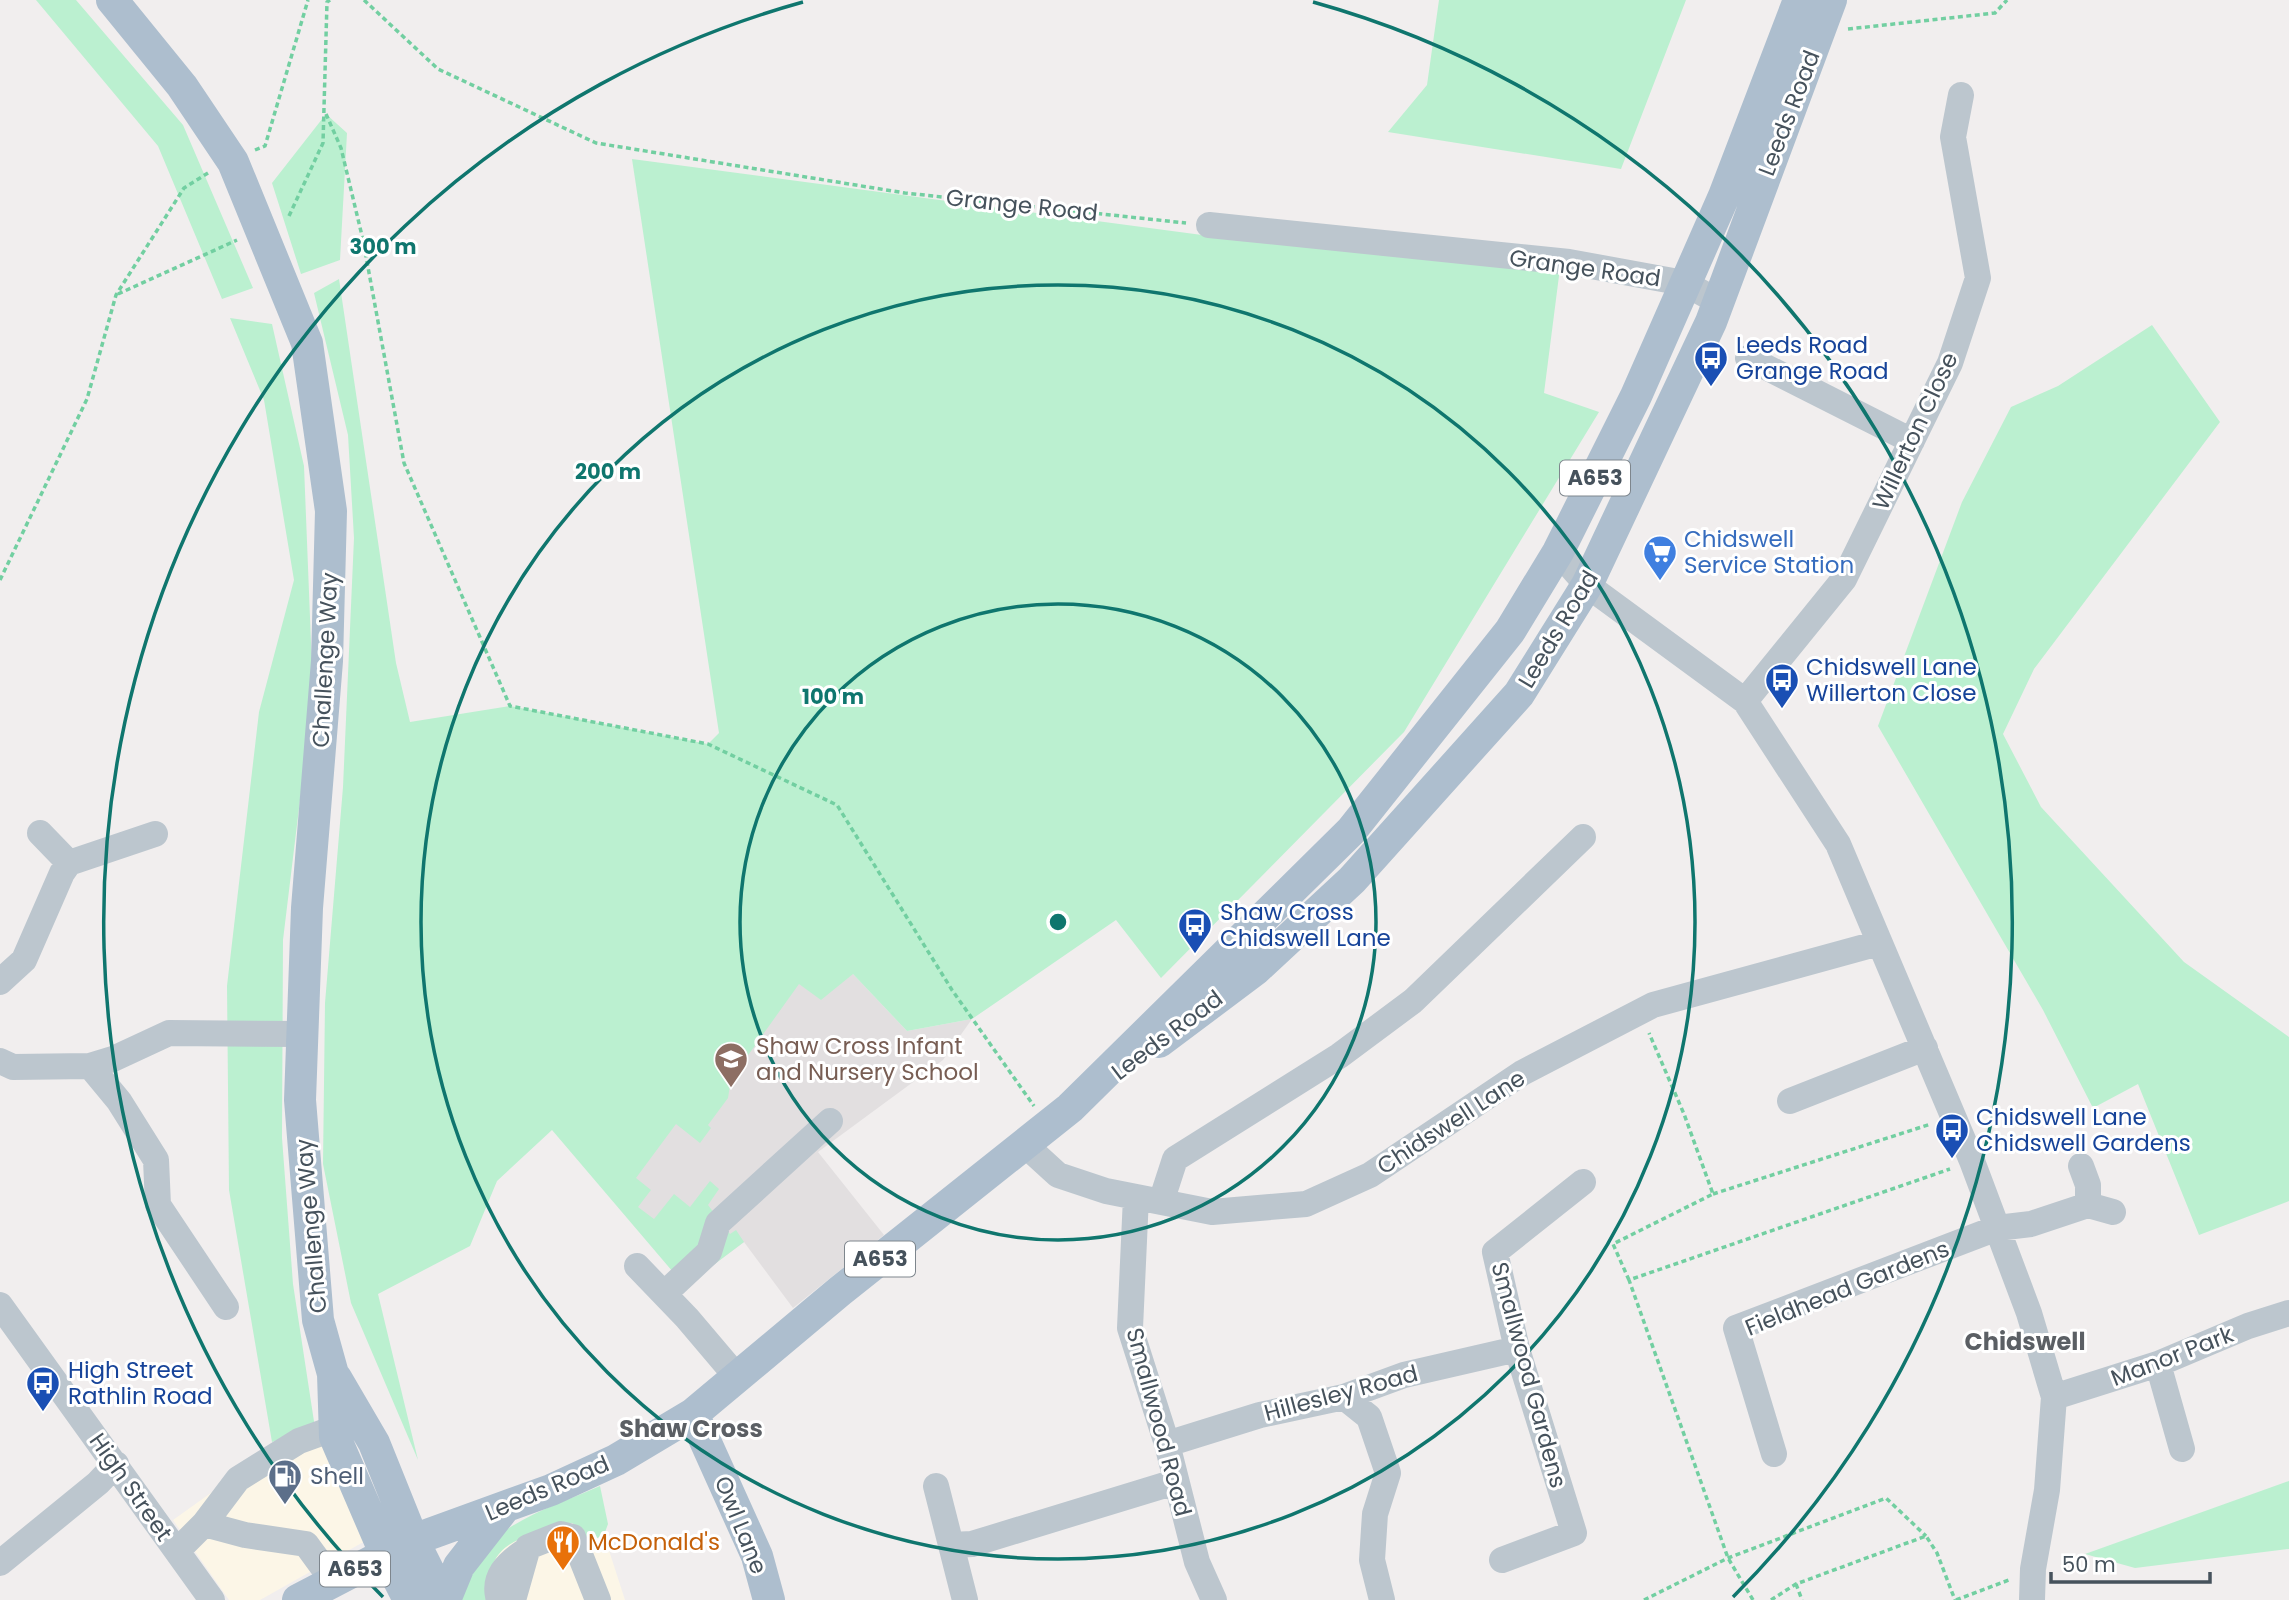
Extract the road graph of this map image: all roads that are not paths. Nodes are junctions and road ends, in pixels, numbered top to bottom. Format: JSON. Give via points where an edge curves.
{"nodes":[{"id":1,"x":112,"y":0,"type":"edge"},
{"id":2,"x":1799,"y":0,"type":"edge"},
{"id":3,"x":1831,"y":0,"type":"edge"},
{"id":4,"x":1961,"y":95,"type":"dead end"},
{"id":5,"x":1209,"y":225,"type":"road end"},
{"id":6,"x":1684,"y":283,"type":"junction"},
{"id":7,"x":1718,"y":302,"type":"junction"},
{"id":8,"x":1748,"y":358,"type":"dead end"},
{"id":9,"x":1912,"y":441,"type":"junction"},
{"id":10,"x":1558,"y":552,"type":"junction"},
{"id":11,"x":1587,"y":585,"type":"junction"},
{"id":12,"x":1745,"y":701,"type":"junction"},
{"id":13,"x":40,"y":833,"type":"dead end"},
{"id":14,"x":155,"y":834,"type":"dead end"},
{"id":15,"x":1583,"y":837,"type":"dead end"},
{"id":16,"x":69,"y":863,"type":"junction"},
{"id":17,"x":1878,"y":943,"type":"junction"},
{"id":18,"x":0,"y":982,"type":"edge"},
{"id":19,"x":302,"y":1034,"type":"junction"},
{"id":20,"x":1925,"y":1048,"type":"junction"},
{"id":21,"x":0,"y":1061,"type":"edge"},
{"id":22,"x":90,"y":1066,"type":"junction"},
{"id":23,"x":1790,"y":1101,"type":"dead end"},
{"id":24,"x":830,"y":1121,"type":"dead end"},
{"id":25,"x":1047,"y":1126,"type":"junction"},
{"id":26,"x":2081,"y":1166,"type":"dead end"},
{"id":27,"x":1583,"y":1182,"type":"dead end"},
{"id":28,"x":1148,"y":1199,"type":"junction"},
{"id":29,"x":1997,"y":1228,"type":"junction"},
{"id":30,"x":637,"y":1266,"type":"dead end"},
{"id":31,"x":664,"y":1294,"type":"junction"},
{"id":32,"x":0,"y":1305,"type":"edge"},
{"id":33,"x":226,"y":1307,"type":"dead end"},
{"id":34,"x":2289,"y":1313,"type":"edge"},
{"id":35,"x":1517,"y":1349,"type":"junction"},
{"id":36,"x":2158,"y":1364,"type":"junction"},
{"id":37,"x":333,"y":1374,"type":"junction"},
{"id":38,"x":737,"y":1377,"type":"junction"},
{"id":39,"x":1344,"y":1397,"type":"junction"},
{"id":40,"x":2054,"y":1397,"type":"junction"},
{"id":41,"x":693,"y":1414,"type":"junction"},
{"id":42,"x":335,"y":1428,"type":"junction"},
{"id":43,"x":1167,"y":1444,"type":"junction"},
{"id":44,"x":2182,"y":1449,"type":"dead end"},
{"id":45,"x":1774,"y":1454,"type":"dead end"},
{"id":46,"x":116,"y":1464,"type":"junction"},
{"id":47,"x":717,"y":1466,"type":"junction"},
{"id":48,"x":1175,"y":1482,"type":"junction"},
{"id":49,"x":936,"y":1486,"type":"dead end"},
{"id":50,"x":505,"y":1507,"type":"junction"},
{"id":51,"x":204,"y":1524,"type":"junction"},
{"id":52,"x":413,"y":1540,"type":"junction"},
{"id":53,"x":951,"y":1545,"type":"junction"},
{"id":54,"x":177,"y":1551,"type":"junction"},
{"id":55,"x":525,"y":1551,"type":"junction"},
{"id":56,"x":385,"y":1553,"type":"junction"},
{"id":57,"x":1502,"y":1560,"type":"dead end"},
{"id":58,"x":0,"y":1563,"type":"edge"},
{"id":59,"x":332,"y":1581,"type":"junction"},
{"id":60,"x":212,"y":1600,"type":"edge"},
{"id":61,"x":298,"y":1600,"type":"edge"},
{"id":62,"x":409,"y":1600,"type":"edge"},
{"id":63,"x":444,"y":1600,"type":"edge"},
{"id":64,"x":499,"y":1600,"type":"edge"},
{"id":65,"x":513,"y":1600,"type":"edge"},
{"id":66,"x":598,"y":1600,"type":"edge"},
{"id":67,"x":769,"y":1600,"type":"edge"},
{"id":68,"x":965,"y":1600,"type":"edge"},
{"id":69,"x":1214,"y":1600,"type":"edge"},
{"id":70,"x":1382,"y":1600,"type":"edge"},
{"id":71,"x":2032,"y":1600,"type":"edge"}],
"edges":[{"from":1,"to":19,"type":"main road","name":"Challenge Way","via":[[183,86],[233,162],[307,343],[331,511],[327,661]]},
{"from":2,"to":6,"type":"main road","name":"Leeds Road","number":"A653","via":[[1724,196]]},
{"from":3,"to":7,"type":"main road","name":"Leeds Road","number":"A653"},
{"from":4,"to":9,"type":"street","name":"Willerton Close","via":[[1953,137],[1978,278],[1950,363]]},
{"from":5,"to":6,"type":"street","name":"Grange Road","via":[[1569,262]]},
{"from":6,"to":7,"type":"street","name":"Grange Road"},
{"from":6,"to":10,"type":"main road","name":"Leeds Road","number":"A653","via":[[1636,396]]},
{"from":7,"to":11,"type":"main road","name":"Leeds Road","number":"A653"},
{"from":8,"to":9,"type":"street"},
{"from":9,"to":12,"type":"street","name":"Willerton Close","via":[[1844,579]]},
{"from":10,"to":11,"type":"street"},
{"from":10,"to":25,"type":"main road","name":"Leeds Road","number":"A653","via":[[1510,631],[1351,831]]},
{"from":11,"to":12,"type":"street"},
{"from":11,"to":25,"type":"main road","name":"Leeds Road","number":"A653","via":[[1519,694],[1352,880],[1255,971]]},
{"from":12,"to":17,"type":"street","via":[[1838,844]]},
{"from":13,"to":16,"type":"street"},
{"from":14,"to":16,"type":"street"},
{"from":15,"to":28,"type":"street","name":"Smallwood Road","via":[[1413,1001],[1339,1056],[1175,1159]]},
{"from":16,"to":18,"type":"street","via":[[24,960]]},
{"from":17,"to":20,"type":"street"},
{"from":17,"to":28,"type":"street","name":"Chidswell Lane","via":[[1653,1005],[1522,1073],[1370,1175],[1306,1204],[1212,1212]]},
{"from":19,"to":22,"type":"street","via":[[169,1033]]},
{"from":19,"to":37,"type":"main road","name":"Challenge Way","via":[[300,1100],[318,1320]]},
{"from":20,"to":23,"type":"street"},
{"from":20,"to":29,"type":"street"},
{"from":21,"to":22,"type":"street","via":[[13,1067]]},
{"from":22,"to":33,"type":"street","via":[[119,1101],[156,1160],[158,1205]]},
{"from":24,"to":31,"type":"street","via":[[718,1223],[709,1252]]},
{"from":25,"to":28,"type":"street","name":"Chidswell Lane","via":[[1058,1175]]},
{"from":25,"to":38,"type":"main road","name":"Leeds Road","number":"A653"},
{"from":26,"to":29,"type":"street","via":[[2101,1209]]},
{"from":27,"to":35,"type":"street","name":"Smallwood Gardens","via":[[1495,1252]]},
{"from":28,"to":43,"type":"street","name":"Smallwood Road","via":[[1130,1328]]},
{"from":29,"to":40,"type":"street"},
{"from":29,"to":45,"type":"street","name":"Fieldhead Gardens","via":[[1736,1328]]},
{"from":30,"to":31,"type":"street"},
{"from":31,"to":38,"type":"street"},
{"from":32,"to":46,"type":"street","name":"High Street"},
{"from":34,"to":36,"type":"street","name":"Manor Park"},
{"from":35,"to":39,"type":"street","name":"Hillesley Road","via":[[1404,1375]]},
{"from":35,"to":57,"type":"street","name":"Smallwood Gardens","via":[[1574,1533]]},
{"from":36,"to":40,"type":"street","name":"Manor Park"},
{"from":36,"to":44,"type":"street"},
{"from":37,"to":42,"type":"main road","name":"Challenge Way"},
{"from":37,"to":52,"type":"main road","name":"Challenge Way","via":[[374,1443]]},
{"from":38,"to":41,"type":"main road","name":"Leeds Road","number":"A653"},
{"from":38,"to":47,"type":"main road","via":[[721,1415]]},
{"from":39,"to":43,"type":"street","name":"Hillesley Road","via":[[1260,1415]]},
{"from":39,"to":70,"type":"street","via":[[1369,1417],[1388,1473],[1375,1514],[1372,1560]]},
{"from":40,"to":71,"type":"street"},
{"from":41,"to":47,"type":"main road","name":"Owl Lane"},
{"from":41,"to":50,"type":"main road","name":"Leeds Road","number":"A653","via":[[616,1460]]},
{"from":42,"to":51,"type":"street","via":[[299,1441],[237,1479]]},
{"from":42,"to":56,"type":"main road","name":"Challenge Way"},
{"from":43,"to":48,"type":"street","name":"Smallwood Road"},
{"from":46,"to":54,"type":"street","name":"High Street"},
{"from":46,"to":58,"type":"street"},
{"from":47,"to":67,"type":"main road","name":"Owl Lane","via":[[757,1556]]},
{"from":48,"to":53,"type":"street","via":[[972,1544]]},
{"from":48,"to":69,"type":"street","name":"Smallwood Road","via":[[1197,1562]]},
{"from":49,"to":53,"type":"street"},
{"from":50,"to":52,"type":"main road","name":"Leeds Road","number":"A653"},
{"from":50,"to":63,"type":"main road","via":[[459,1566]]},
{"from":51,"to":54,"type":"street"},
{"from":51,"to":59,"type":"street","via":[[306,1544]]},
{"from":52,"to":56,"type":"main road","name":"Leeds Road","number":"A653"},
{"from":52,"to":63,"type":"main road","name":"Challenge Way"},
{"from":53,"to":68,"type":"street"},
{"from":54,"to":60,"type":"street","name":"High Street"},
{"from":55,"to":64,"type":"street","via":[[503,1569],[496,1584]]},
{"from":55,"to":65,"type":"street"},
{"from":55,"to":66,"type":"street","via":[[561,1534],[573,1536]]},
{"from":56,"to":59,"type":"main road","name":"Leeds Road","number":"A653"},
{"from":56,"to":62,"type":"main road","name":"Challenge Way"},
{"from":59,"to":61,"type":"main road","name":"Leeds Road","number":"A653"}]}
